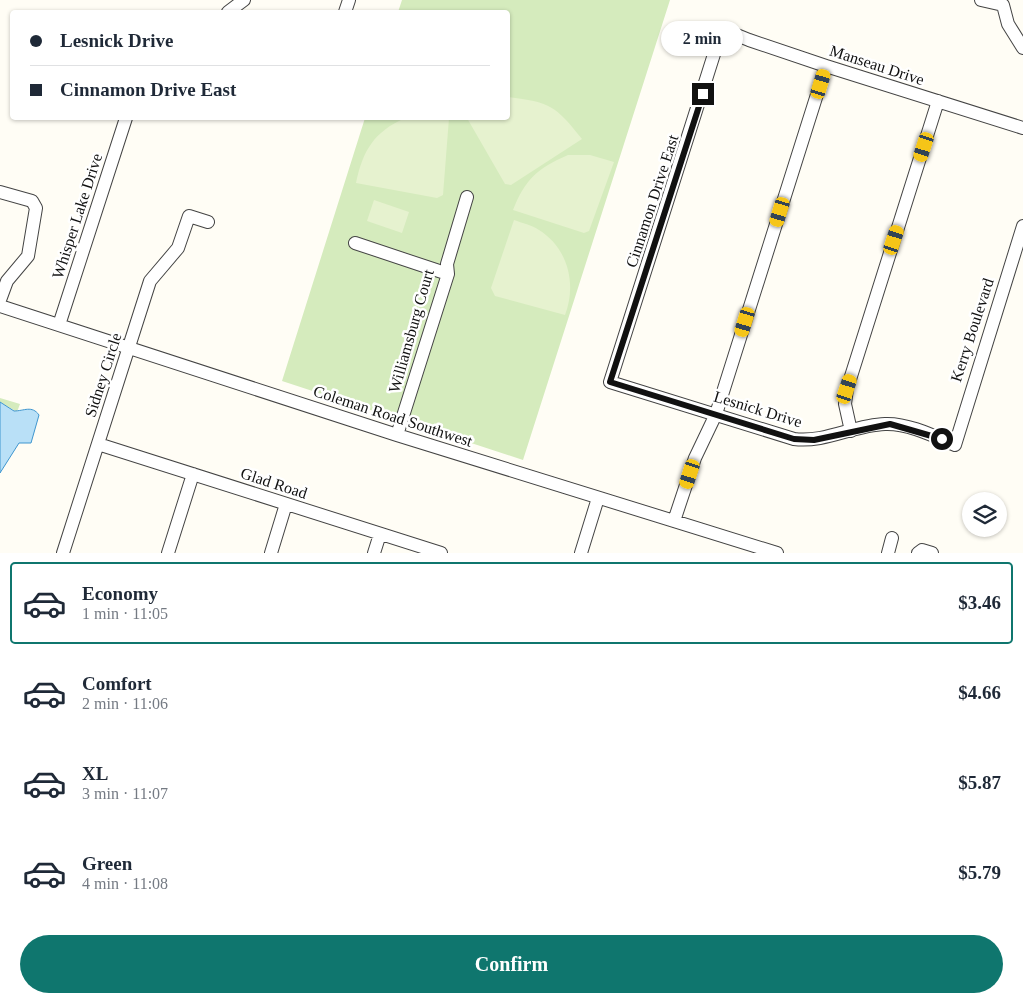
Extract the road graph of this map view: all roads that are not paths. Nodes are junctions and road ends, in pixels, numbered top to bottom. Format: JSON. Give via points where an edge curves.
{"nodes":[{"id":1,"x":244,"y":0,"type":"edge"},
{"id":2,"x":981,"y":0,"type":"edge"},
{"id":3,"x":1003,"y":2,"type":"edge"},
{"id":4,"x":231,"y":10,"type":"edge"},
{"id":5,"x":722,"y":29,"type":"joint"},
{"id":6,"x":1023,"y":48,"type":"edge"},
{"id":7,"x":826,"y":66,"type":"junction"},
{"id":8,"x":938,"y":101,"type":"junction"},
{"id":9,"x":125,"y":120,"type":"edge"},
{"id":10,"x":1023,"y":128,"type":"edge"},
{"id":11,"x":0,"y":192,"type":"edge"},
{"id":12,"x":466,"y":197,"type":"dead end"},
{"id":13,"x":208,"y":222,"type":"dead end"},
{"id":14,"x":1023,"y":227,"type":"edge"},
{"id":15,"x":355,"y":243,"type":"dead end"},
{"id":16,"x":447,"y":269,"type":"junction"},
{"id":17,"x":0,"y":300,"type":"edge"},
{"id":18,"x":0,"y":306,"type":"edge"},
{"id":19,"x":59,"y":325,"type":"junction"},
{"id":20,"x":129,"y":348,"type":"junction"},
{"id":21,"x":610,"y":382,"type":"joint"},
{"id":22,"x":716,"y":414,"type":"junction"},
{"id":23,"x":850,"y":431,"type":"junction"},
{"id":24,"x":397,"y":435,"type":"junction"},
{"id":25,"x":98,"y":444,"type":"junction"},
{"id":26,"x":955,"y":445,"type":"joint"},
{"id":27,"x":193,"y":474,"type":"junction"},
{"id":28,"x":598,"y":498,"type":"junction"},
{"id":29,"x":286,"y":504,"type":"junction"},
{"id":30,"x":674,"y":521,"type":"junction"},
{"id":31,"x":380,"y":534,"type":"junction"},
{"id":32,"x":892,"y":538,"type":"dead end"},
{"id":33,"x":64,"y":553,"type":"edge"},
{"id":34,"x":168,"y":553,"type":"edge"},
{"id":35,"x":271,"y":553,"type":"edge"},
{"id":36,"x":374,"y":553,"type":"edge"},
{"id":37,"x":441,"y":553,"type":"edge"},
{"id":38,"x":581,"y":553,"type":"edge"},
{"id":39,"x":778,"y":553,"type":"edge"},
{"id":40,"x":888,"y":553,"type":"edge"},
{"id":41,"x":918,"y":553,"type":"edge"},
{"id":42,"x":932,"y":553,"type":"edge"}],
"edges":[{"from":1,"to":4,"type":"street"},
{"from":2,"to":3,"type":"street"},
{"from":3,"to":6,"type":"street","via":[[1008,24]]},
{"from":5,"to":7,"type":"street","name":"Manseau Drive"},
{"from":5,"to":21,"type":"street","name":"Cinnamon Drive East"},
{"from":7,"to":8,"type":"street","name":"Manseau Drive"},
{"from":7,"to":22,"type":"street"},
{"from":8,"to":10,"type":"street","name":"Manseau Drive"},
{"from":8,"to":23,"type":"street","via":[[847,389],[845,404]]},
{"from":9,"to":19,"type":"street","name":"Whisper Lake Drive"},
{"from":11,"to":17,"type":"street","via":[[32,202],[36,208],[28,256],[7,281]]},
{"from":12,"to":16,"type":"street","name":"Williamsburg Court"},
{"from":13,"to":20,"type":"street","name":"Sidney Circle","via":[[190,216],[178,248],[150,281]]},
{"from":14,"to":26,"type":"street","name":"Kerry Boulevard"},
{"from":15,"to":16,"type":"street"},
{"from":16,"to":24,"type":"street","name":"Williamsburg Court"},
{"from":18,"to":19,"type":"street","name":"Coleman Road Southwest"},
{"from":19,"to":20,"type":"street","name":"Coleman Road Southwest"},
{"from":20,"to":24,"type":"street","name":"Coleman Road Southwest"},
{"from":20,"to":25,"type":"street","name":"Sidney Circle"},
{"from":21,"to":22,"type":"street","name":"Lesnick Drive"},
{"from":22,"to":23,"type":"street","name":"Lesnick Drive","via":[[800,440]]},
{"from":22,"to":30,"type":"street","via":[[695,458]]},
{"from":23,"to":26,"type":"street","name":"Lesnick Drive","via":[[890,424]]},
{"from":24,"to":28,"type":"street","name":"Coleman Road Southwest"},
{"from":25,"to":27,"type":"street","name":"Glad Road"},
{"from":25,"to":33,"type":"street","name":"Sidney Circle"},
{"from":27,"to":29,"type":"street","name":"Glad Road"},
{"from":27,"to":34,"type":"street"},
{"from":28,"to":30,"type":"street","name":"Coleman Road Southwest"},
{"from":28,"to":38,"type":"street"},
{"from":29,"to":31,"type":"street","name":"Glad Road"},
{"from":29,"to":35,"type":"street"},
{"from":30,"to":39,"type":"street","name":"Coleman Road Southwest"},
{"from":31,"to":36,"type":"street"},
{"from":31,"to":37,"type":"street","name":"Glad Road"},
{"from":32,"to":40,"type":"street"},
{"from":41,"to":42,"type":"street","via":[[922,550]]}]}
